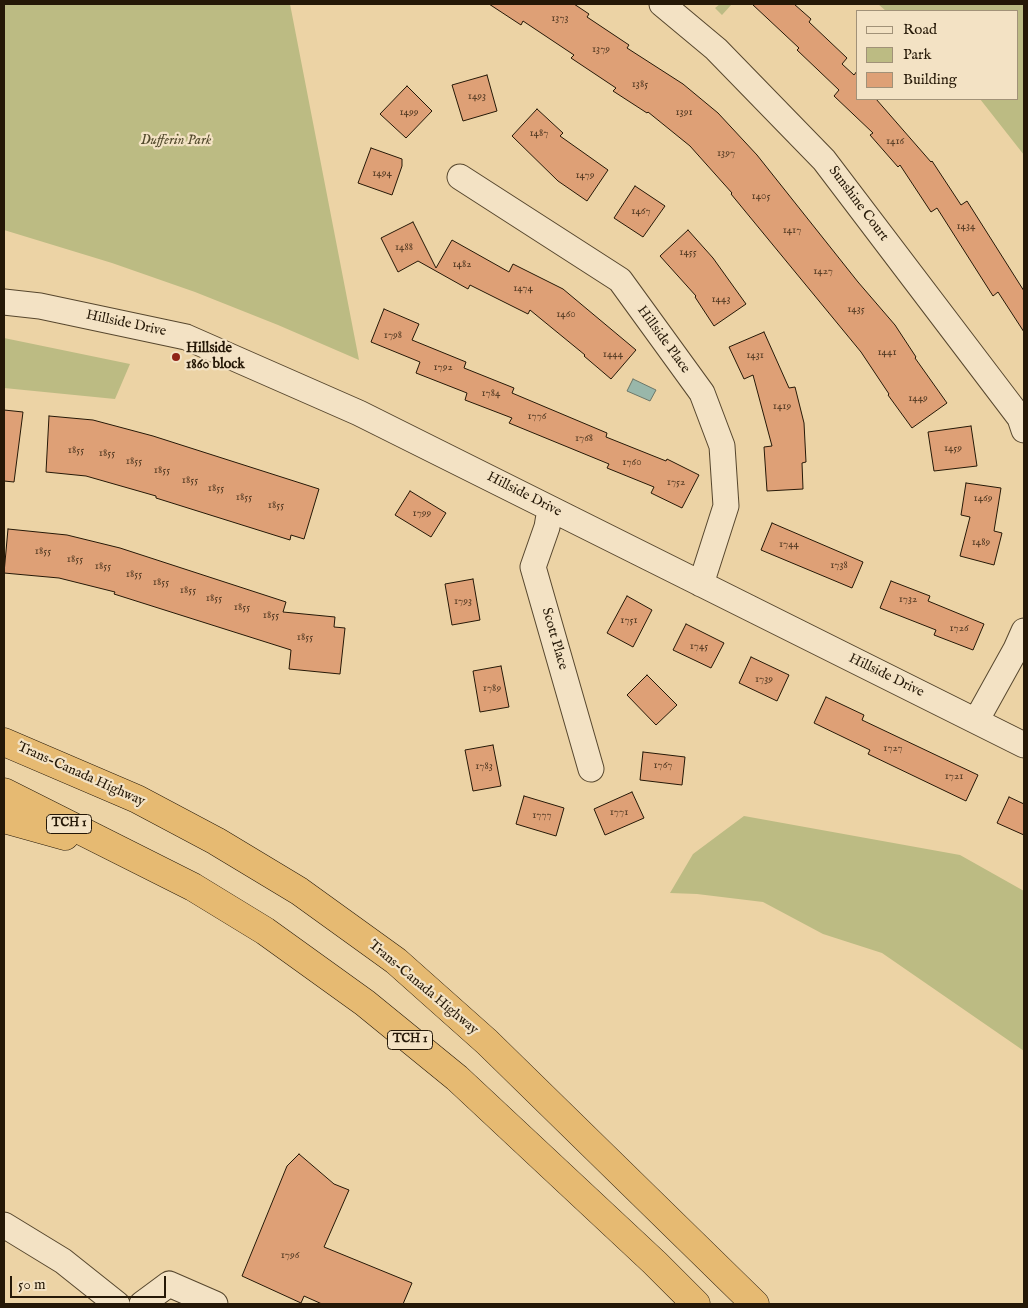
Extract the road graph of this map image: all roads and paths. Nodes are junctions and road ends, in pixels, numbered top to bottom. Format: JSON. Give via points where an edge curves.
{"nodes":[{"id":1,"x":662,"y":4,"type":"edge"},
{"id":2,"x":460,"y":177,"type":"dead end"},
{"id":3,"x":4,"y":302,"type":"edge"},
{"id":4,"x":1024,"y":430,"type":"edge"},
{"id":5,"x":550,"y":509,"type":"junction"},
{"id":6,"x":701,"y":584,"type":"junction"},
{"id":7,"x":1024,"y":631,"type":"edge"},
{"id":8,"x":976,"y":721,"type":"junction"},
{"id":9,"x":6,"y":742,"type":"edge"},
{"id":10,"x":1024,"y":745,"type":"edge"},
{"id":11,"x":591,"y":769,"type":"dead end"},
{"id":12,"x":4,"y":792,"type":"edge"},
{"id":13,"x":4,"y":819,"type":"edge"},
{"id":14,"x":134,"y":856,"type":"junction"},
{"id":15,"x":4,"y":1225,"type":"edge"},
{"id":16,"x":118,"y":1304,"type":"edge"},
{"id":17,"x":142,"y":1304,"type":"edge"},
{"id":18,"x":215,"y":1304,"type":"edge"},
{"id":19,"x":696,"y":1304,"type":"edge"},
{"id":20,"x":755,"y":1304,"type":"edge"}],
"edges":[{"from":1,"to":4,"type":"street","name":"Sunshine Court","via":[[716,50],[824,160],[1020,418]]},
{"from":2,"to":6,"type":"street","name":"Hillside Place","via":[[620,280],[702,393],[722,446],[726,506]]},
{"from":3,"to":5,"type":"street","name":"Hillside Drive","via":[[40,306],[186,337],[359,413]]},
{"from":5,"to":6,"type":"street","name":"Hillside Drive"},
{"from":5,"to":11,"type":"street","name":"Scott Place","via":[[534,567]]},
{"from":6,"to":8,"type":"street","name":"Hillside Drive"},
{"from":7,"to":8,"type":"street"},
{"from":8,"to":10,"type":"street","name":"Hillside Drive"},
{"from":9,"to":20,"type":"highway","name":"Trans-Canada Highway","via":[[136,799],[216,841],[299,891],[396,961],[487,1042]]},
{"from":12,"to":14,"type":"highway","number":"TCH 1"},
{"from":13,"to":14,"type":"highway"},
{"from":14,"to":19,"type":"highway","number":"TCH 1","via":[[193,887],[265,932],[365,1003],[457,1078]]},
{"from":15,"to":16,"type":"street","via":[[63,1261]]},
{"from":17,"to":18,"type":"street","via":[[169,1284]]}]}
